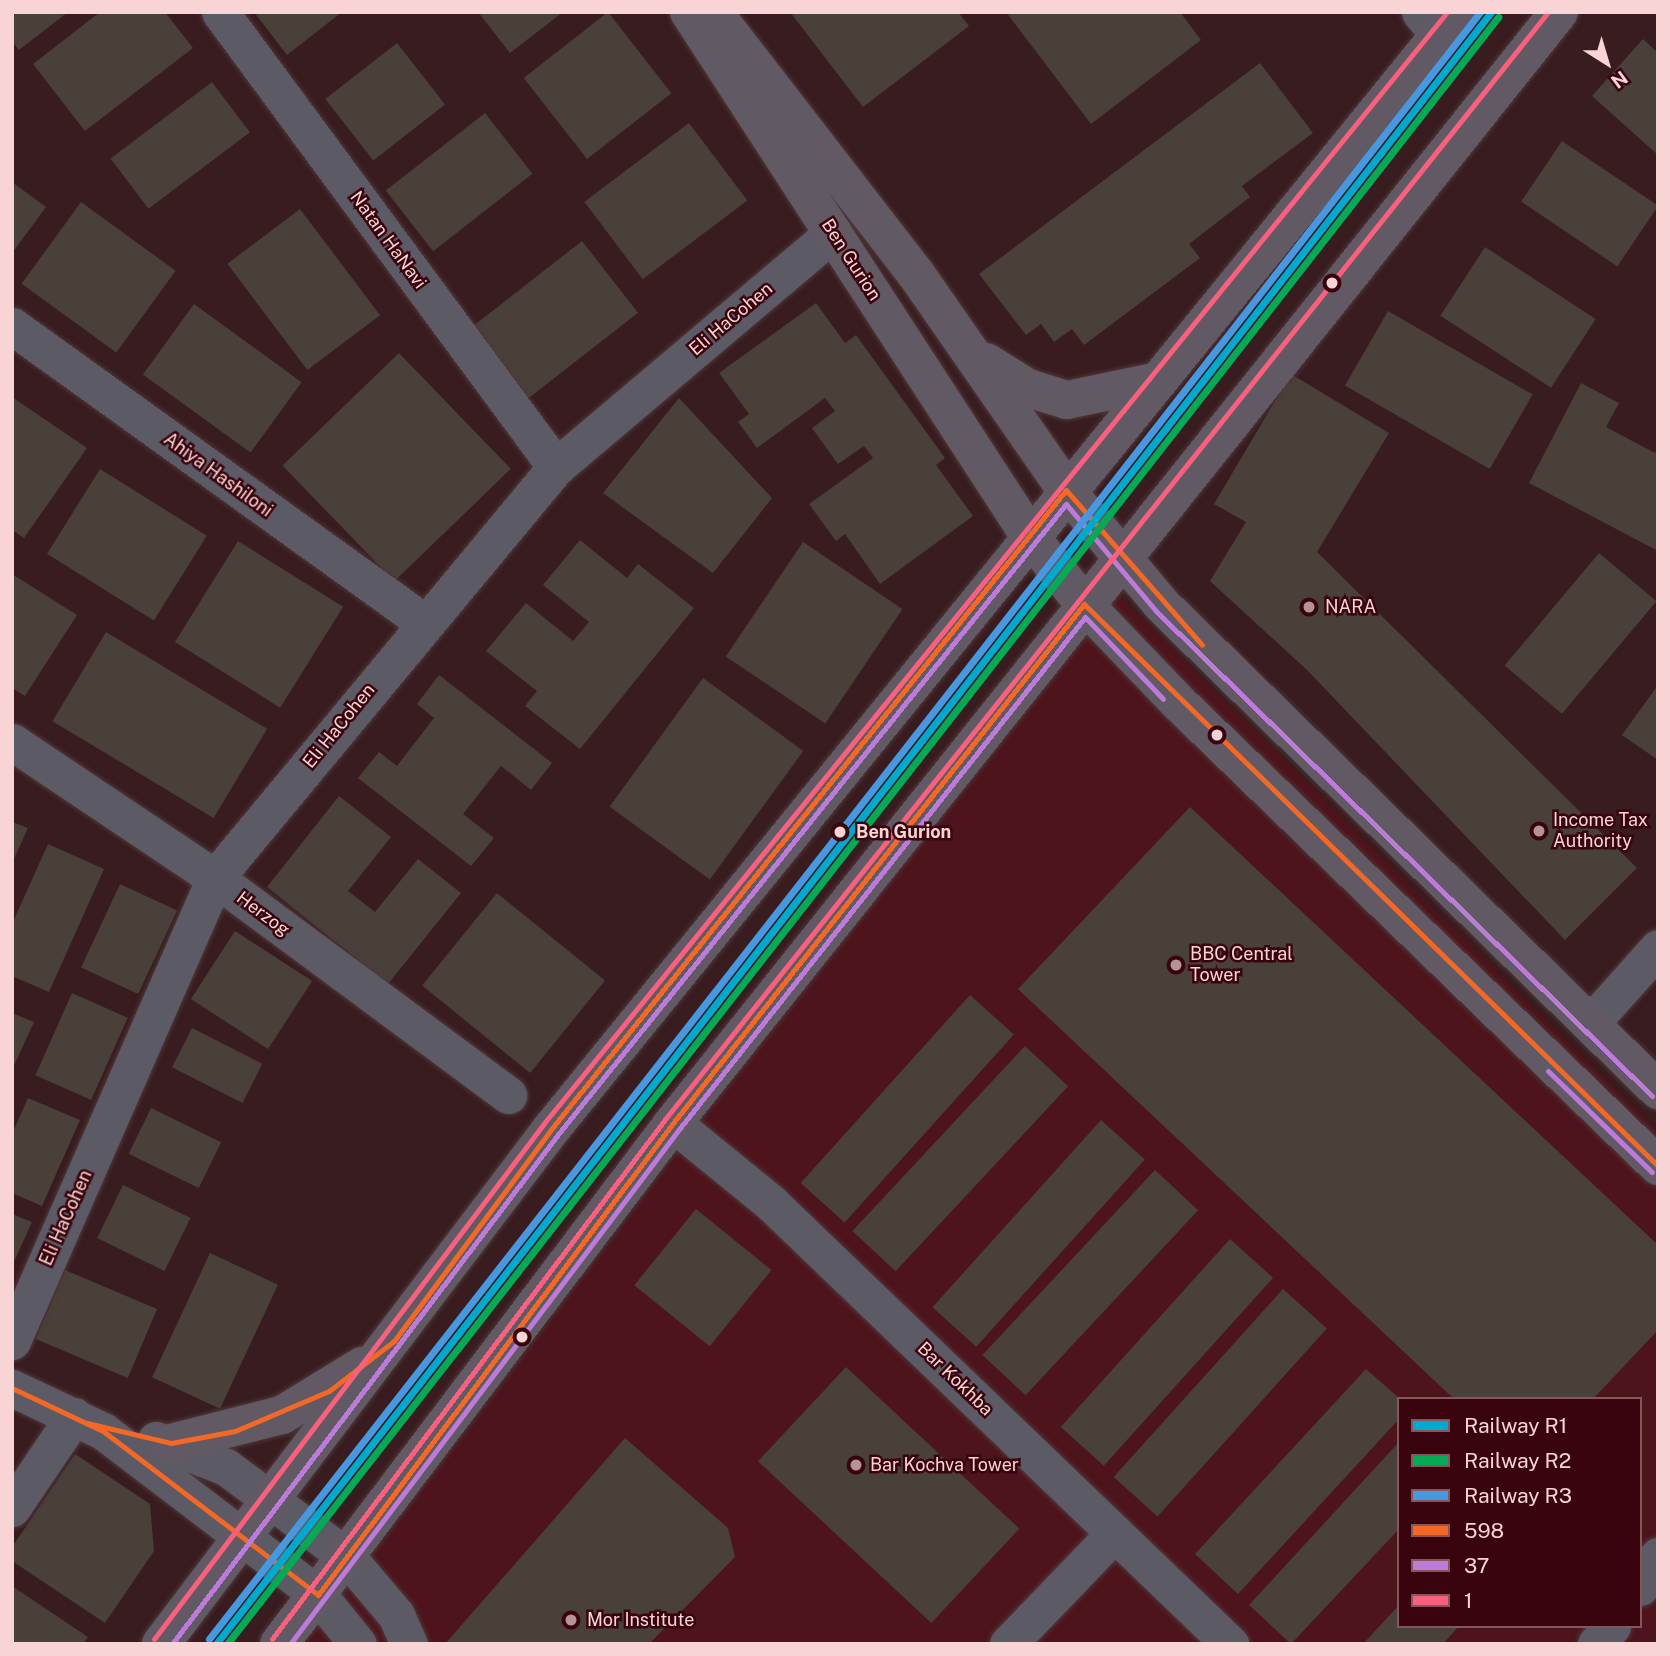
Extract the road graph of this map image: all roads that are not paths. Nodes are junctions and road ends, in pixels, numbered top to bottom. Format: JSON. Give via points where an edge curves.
{"nodes":[{"id":1,"x":220,"y":12,"type":"edge"},
{"id":2,"x":689,"y":12,"type":"edge"},
{"id":3,"x":714,"y":12,"type":"edge"},
{"id":4,"x":1559,"y":12,"type":"edge"},
{"id":5,"x":1439,"y":20,"type":"edge"},
{"id":6,"x":833,"y":233,"type":"junction"},
{"id":7,"x":12,"y":327,"type":"edge"},
{"id":8,"x":971,"y":350,"type":"junction"},
{"id":9,"x":1154,"y":382,"type":"junction"},
{"id":10,"x":556,"y":467,"type":"junction"},
{"id":11,"x":1066,"y":490,"type":"junction"},
{"id":12,"x":1029,"y":536,"type":"junction"},
{"id":13,"x":1125,"y":558,"type":"junction"},
{"id":14,"x":1084,"y":604,"type":"junction"},
{"id":15,"x":425,"y":622,"type":"junction"},
{"id":16,"x":12,"y":742,"type":"edge"},
{"id":17,"x":215,"y":878,"type":"junction"},
{"id":18,"x":1658,"y":948,"type":"edge"},
{"id":19,"x":1590,"y":1024,"type":"junction"},
{"id":20,"x":1658,"y":1090,"type":"edge"},
{"id":21,"x":508,"y":1095,"type":"dead end"},
{"id":22,"x":673,"y":1122,"type":"junction"},
{"id":23,"x":1658,"y":1166,"type":"edge"},
{"id":24,"x":12,"y":1341,"type":"edge"},
{"id":25,"x":394,"y":1341,"type":"junction"},
{"id":26,"x":12,"y":1388,"type":"edge"},
{"id":27,"x":89,"y":1424,"type":"junction"},
{"id":28,"x":172,"y":1443,"type":"junction"},
{"id":29,"x":274,"y":1500,"type":"junction"},
{"id":30,"x":12,"y":1508,"type":"edge"},
{"id":31,"x":1115,"y":1533,"type":"junction"},
{"id":32,"x":243,"y":1539,"type":"junction"},
{"id":33,"x":347,"y":1556,"type":"junction"},
{"id":34,"x":1658,"y":1556,"type":"edge"},
{"id":35,"x":1658,"y":1581,"type":"edge"},
{"id":36,"x":1642,"y":1584,"type":"edge"},
{"id":37,"x":318,"y":1595,"type":"junction"},
{"id":38,"x":1642,"y":1596,"type":"edge"},
{"id":39,"x":1610,"y":1628,"type":"edge"},
{"id":40,"x":160,"y":1644,"type":"edge"},
{"id":41,"x":279,"y":1644,"type":"edge"},
{"id":42,"x":358,"y":1644,"type":"edge"},
{"id":43,"x":409,"y":1644,"type":"edge"},
{"id":44,"x":1008,"y":1644,"type":"edge"},
{"id":45,"x":1230,"y":1644,"type":"edge"},
{"id":46,"x":1597,"y":1644,"type":"edge"}],
"edges":[{"from":1,"to":10,"type":"street","name":"Natan HaNavi"},
{"from":2,"to":6,"type":"main road","name":"Ben Gurion"},
{"from":3,"to":8,"type":"main road"},
{"from":4,"to":13,"type":"main road"},
{"from":5,"to":9,"type":"main road"},
{"from":6,"to":10,"type":"street","name":"Eli HaCohen"},
{"from":6,"to":12,"type":"main road","name":"Ben Gurion"},
{"from":7,"to":15,"type":"street","name":"Ahiya Hashiloni"},
{"from":8,"to":9,"type":"main road","via":[[1012,380],[1058,398],[1093,399]]},
{"from":8,"to":11,"type":"main road"},
{"from":9,"to":11,"type":"main road"},
{"from":10,"to":15,"type":"street","name":"Eli HaCohen"},
{"from":11,"to":12,"type":"main road"},
{"from":11,"to":13,"type":"main road"},
{"from":12,"to":14,"type":"main road","name":"Ben Gurion"},
{"from":12,"to":25,"type":"main road","via":[[552,1128]]},
{"from":13,"to":14,"type":"main road"},
{"from":13,"to":19,"type":"main road","via":[[1162,605]]},
{"from":14,"to":22,"type":"main road"},
{"from":14,"to":23,"type":"main road","name":"Ben Gurion","via":[[1180,704]]},
{"from":15,"to":17,"type":"street","name":"Eli HaCohen"},
{"from":16,"to":17,"type":"street","name":"Herzog"},
{"from":17,"to":21,"type":"street","name":"Herzog"},
{"from":17,"to":24,"type":"street","name":"Eli HaCohen"},
{"from":18,"to":19,"type":"street"},
{"from":19,"to":20,"type":"main road"},
{"from":22,"to":31,"type":"street","name":"Bar Kokhba","via":[[771,1203]]},
{"from":22,"to":33,"type":"main road"},
{"from":25,"to":28,"type":"main road","via":[[328,1391],[282,1415]]},
{"from":25,"to":29,"type":"main road"},
{"from":26,"to":27,"type":"street"},
{"from":27,"to":28,"type":"street"},
{"from":27,"to":30,"type":"street"},
{"from":27,"to":32,"type":"street"},
{"from":28,"to":29,"type":"street","via":[[226,1467]]},
{"from":29,"to":32,"type":"main road"},
{"from":29,"to":33,"type":"street"},
{"from":31,"to":44,"type":"street"},
{"from":31,"to":45,"type":"street","name":"Bar Kokhba"},
{"from":32,"to":37,"type":"street"},
{"from":32,"to":40,"type":"main road"},
{"from":33,"to":37,"type":"main road"},
{"from":33,"to":43,"type":"street","via":[[388,1604]]},
{"from":34,"to":36,"type":"street"},
{"from":35,"to":38,"type":"street"},
{"from":37,"to":41,"type":"main road"},
{"from":37,"to":42,"type":"street"},
{"from":39,"to":46,"type":"street"}]}
